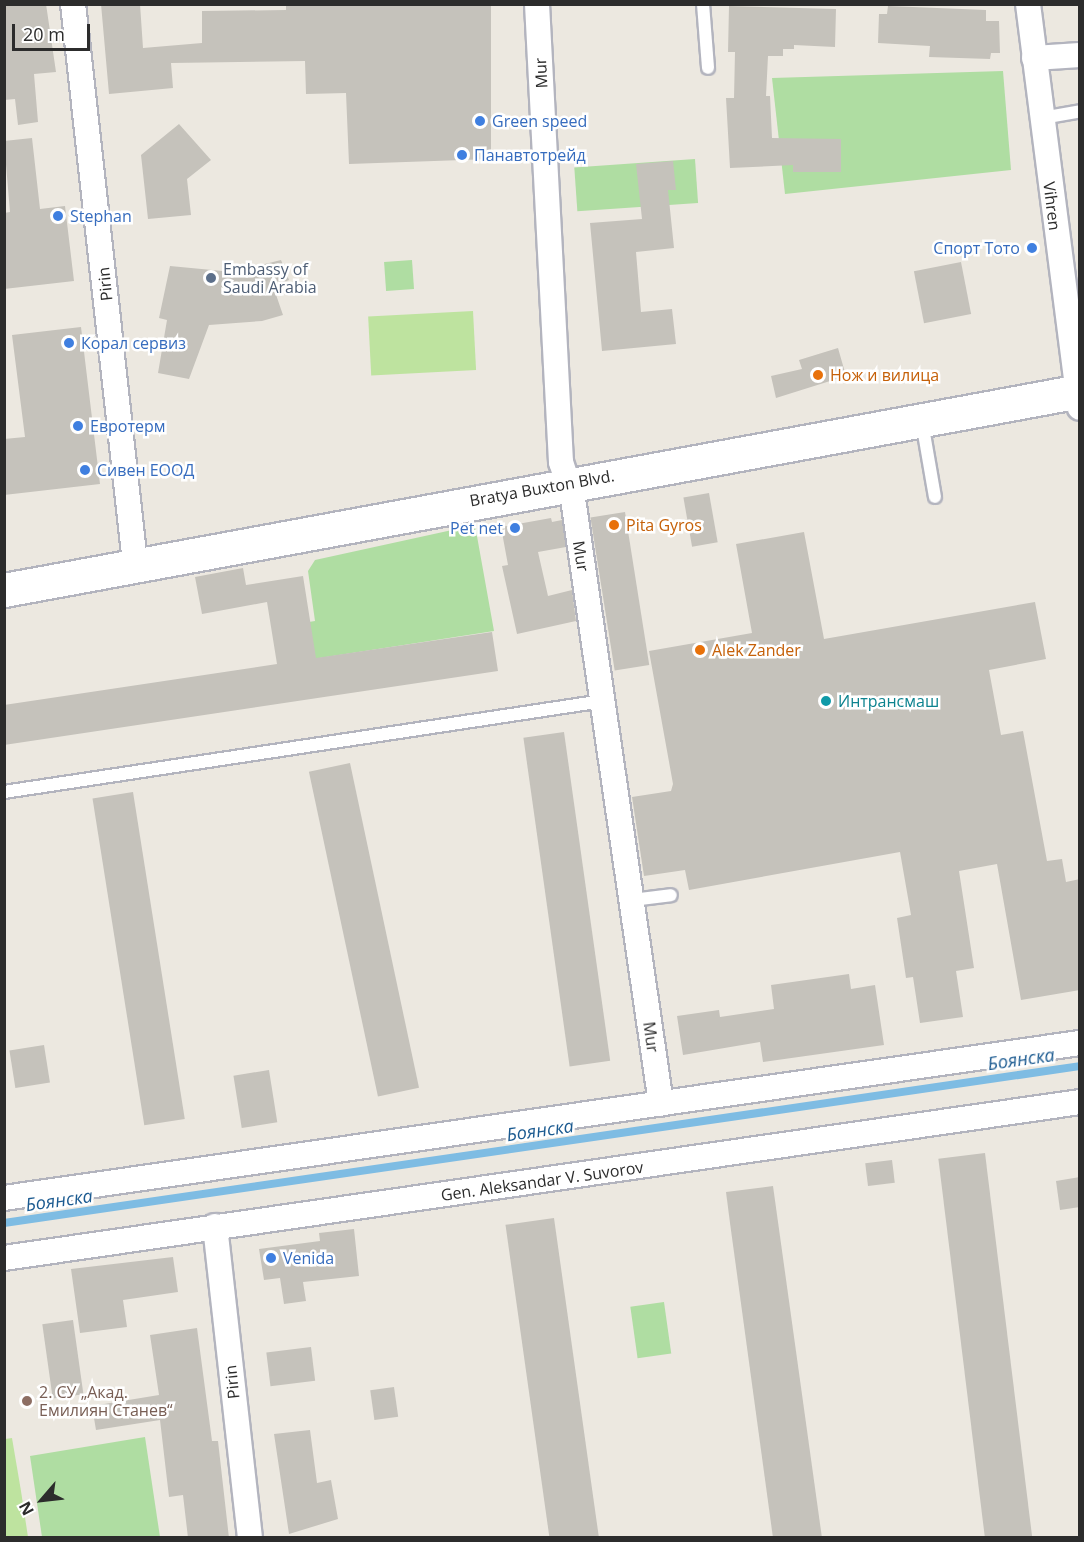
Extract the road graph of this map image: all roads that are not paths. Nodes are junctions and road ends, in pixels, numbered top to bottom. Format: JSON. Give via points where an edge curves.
{"nodes":[{"id":1,"x":73,"y":4,"type":"edge"},
{"id":2,"x":537,"y":4,"type":"edge"},
{"id":3,"x":703,"y":4,"type":"edge"},
{"id":4,"x":1028,"y":4,"type":"edge"},
{"id":5,"x":1080,"y":55,"type":"edge"},
{"id":6,"x":1034,"y":58,"type":"junction"},
{"id":7,"x":708,"y":68,"type":"dead end"},
{"id":8,"x":1080,"y":111,"type":"edge"},
{"id":9,"x":1042,"y":118,"type":"junction"},
{"id":10,"x":1078,"y":397,"type":"edge"},
{"id":11,"x":922,"y":418,"type":"junction"},
{"id":12,"x":568,"y":483,"type":"junction"},
{"id":13,"x":935,"y":497,"type":"dead end"},
{"id":14,"x":135,"y":563,"type":"junction"},
{"id":15,"x":4,"y":590,"type":"edge"},
{"id":16,"x":603,"y":701,"type":"junction"},
{"id":17,"x":4,"y":792,"type":"edge"},
{"id":18,"x":670,"y":896,"type":"dead end"},
{"id":19,"x":632,"y":900,"type":"junction"},
{"id":20,"x":1080,"y":1043,"type":"edge"},
{"id":21,"x":1080,"y":1102,"type":"edge"},
{"id":22,"x":661,"y":1104,"type":"junction"},
{"id":23,"x":4,"y":1198,"type":"edge"},
{"id":24,"x":215,"y":1226,"type":"junction"},
{"id":25,"x":4,"y":1258,"type":"edge"},
{"id":26,"x":250,"y":1538,"type":"edge"}],
"edges":[{"from":1,"to":14,"type":"street","name":"Pirin"},
{"from":2,"to":12,"type":"street","name":"Mur","via":[[561,462]]},
{"from":3,"to":7,"type":"lane"},
{"from":4,"to":6,"type":"street","name":"Vihren"},
{"from":5,"to":6,"type":"street"},
{"from":6,"to":9,"type":"street","name":"Vihren"},
{"from":8,"to":9,"type":"lane"},
{"from":9,"to":10,"type":"street","name":"Vihren"},
{"from":10,"to":11,"type":"street","name":"Bratya Buxton Blvd."},
{"from":11,"to":12,"type":"street","name":"Bratya Buxton Blvd."},
{"from":11,"to":13,"type":"lane"},
{"from":12,"to":14,"type":"street","name":"Bratya Buxton Blvd."},
{"from":12,"to":16,"type":"street","name":"Mur"},
{"from":14,"to":15,"type":"street","name":"Bratya Buxton Blvd."},
{"from":16,"to":17,"type":"lane"},
{"from":16,"to":19,"type":"street","name":"Mur"},
{"from":18,"to":19,"type":"lane"},
{"from":19,"to":22,"type":"street","name":"Mur"},
{"from":20,"to":22,"type":"street"},
{"from":21,"to":24,"type":"street","name":"Gen. Aleksandar V. Suvorov"},
{"from":22,"to":23,"type":"street"},
{"from":24,"to":25,"type":"street","name":"Gen. Aleksandar V. Suvorov"},
{"from":24,"to":26,"type":"street","name":"Pirin"}]}
